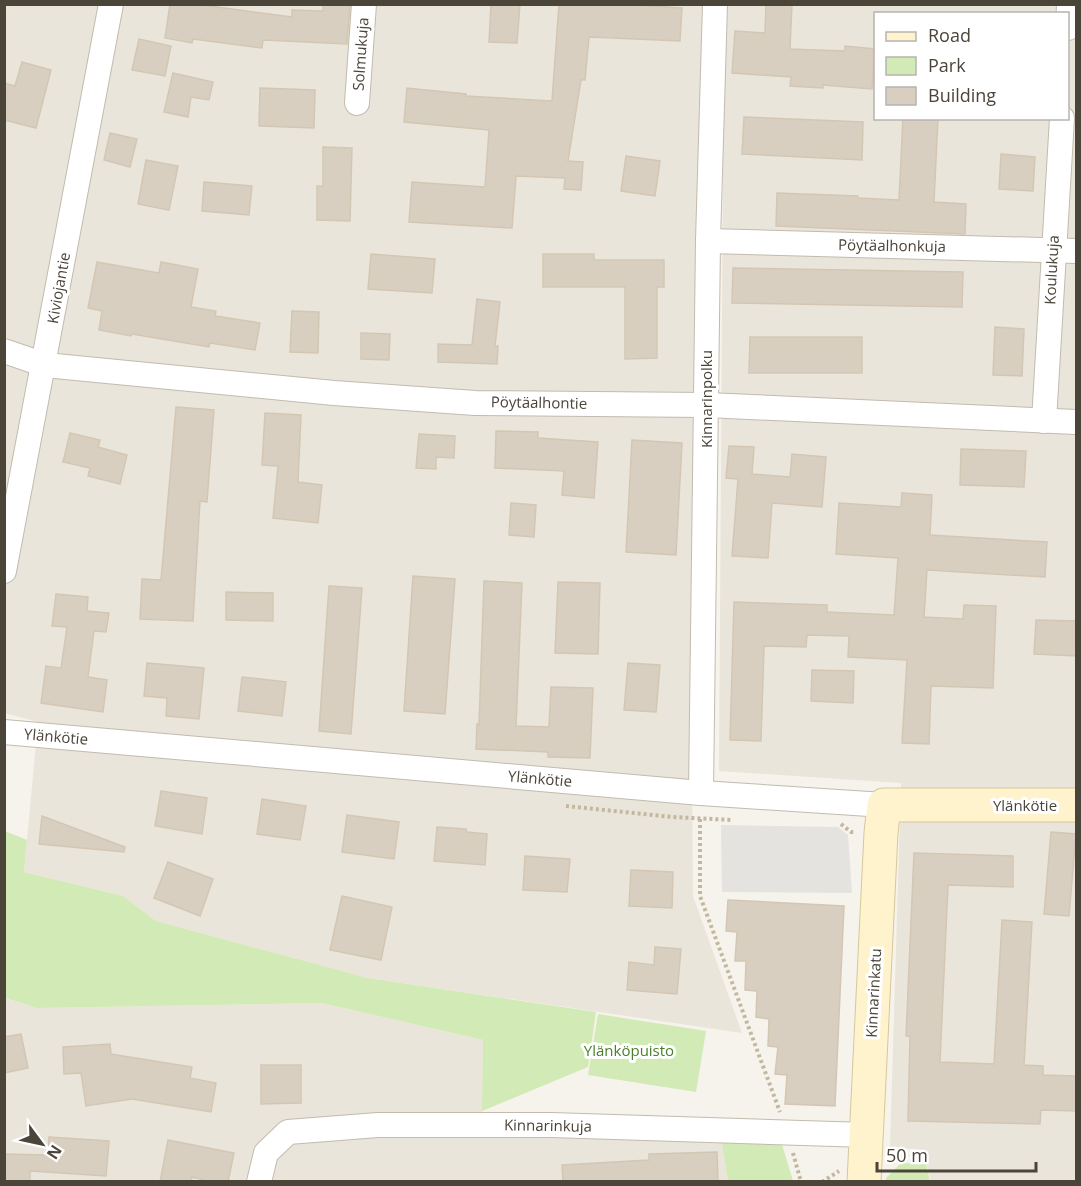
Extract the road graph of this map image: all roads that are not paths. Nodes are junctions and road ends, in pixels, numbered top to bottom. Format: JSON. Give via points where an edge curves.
{"nodes":[{"id":1,"x":111,"y":4,"type":"edge"},
{"id":2,"x":364,"y":4,"type":"edge"},
{"id":3,"x":715,"y":4,"type":"edge"},
{"id":4,"x":357,"y":103,"type":"dead end"},
{"id":5,"x":1062,"y":120,"type":"edge"},
{"id":6,"x":708,"y":241,"type":"junction"},
{"id":7,"x":1065,"y":250,"type":"edge"},
{"id":8,"x":4,"y":351,"type":"edge"},
{"id":9,"x":45,"y":365,"type":"junction"},
{"id":10,"x":707,"y":405,"type":"junction"},
{"id":11,"x":1044,"y":421,"type":"junction"},
{"id":12,"x":1077,"y":422,"type":"edge"},
{"id":13,"x":4,"y":571,"type":"edge"},
{"id":14,"x":4,"y":732,"type":"edge"},
{"id":15,"x":702,"y":793,"type":"junction"},
{"id":16,"x":884,"y":805,"type":"junction"},
{"id":17,"x":1077,"y":806,"type":"edge"},
{"id":18,"x":867,"y":1135,"type":"junction"},
{"id":19,"x":259,"y":1182,"type":"edge"},
{"id":20,"x":864,"y":1182,"type":"edge"}],
"edges":[{"from":1,"to":9,"type":"street","name":"Kiviojantie"},
{"from":2,"to":4,"type":"street","name":"Solmukuja"},
{"from":3,"to":6,"type":"street","name":"Kinnarinpolku"},
{"from":5,"to":7,"type":"street","name":"Koulukuja"},
{"from":6,"to":7,"type":"street","name":"Pöytäalhonkuja"},
{"from":6,"to":10,"type":"street","name":"Kinnarinpolku"},
{"from":7,"to":11,"type":"street","name":"Koulukuja"},
{"from":8,"to":9,"type":"street","name":"Pöytäalhontie"},
{"from":9,"to":10,"type":"street","name":"Pöytäalhontie","via":[[475,403]]},
{"from":9,"to":13,"type":"street","name":"Kiviojantie"},
{"from":10,"to":11,"type":"street","name":"Pöytäalhontie"},
{"from":10,"to":15,"type":"street","name":"Kinnarinpolku"},
{"from":11,"to":12,"type":"street","name":"Pöytäalhontie"},
{"from":14,"to":15,"type":"street","name":"Ylänkötie"},
{"from":15,"to":16,"type":"street","name":"Ylänkötie"},
{"from":16,"to":17,"type":"street","name":"Ylänkötie"},
{"from":16,"to":18,"type":"street","name":"Kinnarinkatu"},
{"from":18,"to":19,"type":"street","name":"Kinnarinkuja","via":[[551,1125],[378,1125],[288,1132],[266,1152]]},
{"from":18,"to":20,"type":"street","name":"Kinnarinkatu"}]}
